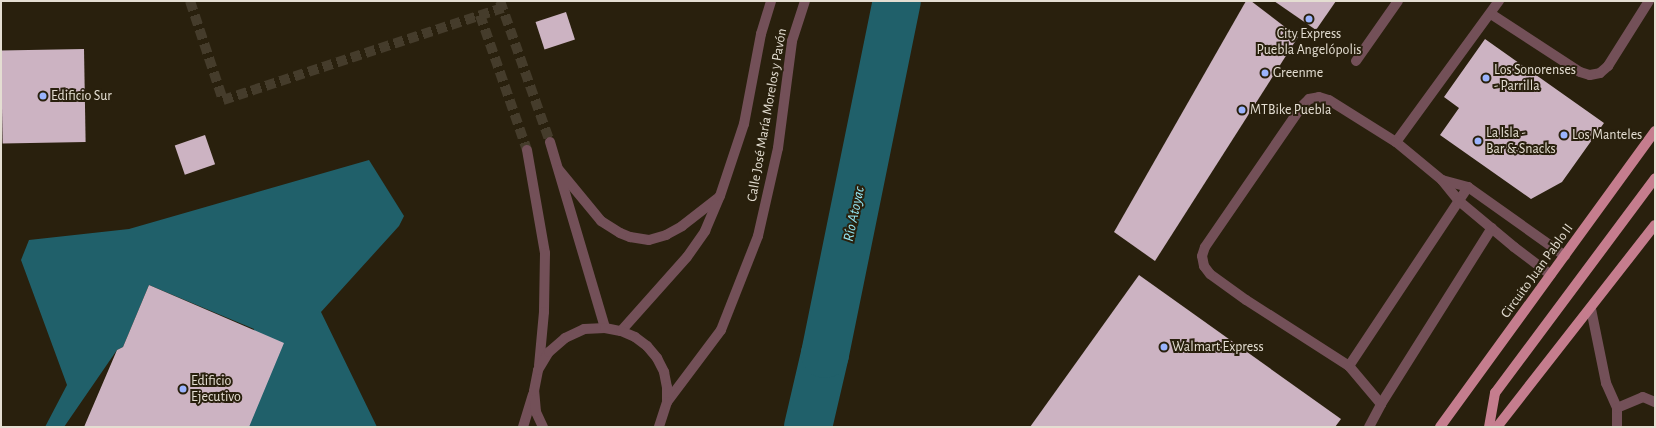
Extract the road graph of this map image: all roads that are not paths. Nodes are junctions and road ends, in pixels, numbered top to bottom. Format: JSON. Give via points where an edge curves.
{"nodes":[{"id":1,"x":771,"y":1,"type":"edge"},
{"id":2,"x":805,"y":1,"type":"edge"},
{"id":3,"x":1398,"y":1,"type":"edge"},
{"id":4,"x":1499,"y":1,"type":"edge"},
{"id":5,"x":1649,"y":1,"type":"edge"},
{"id":6,"x":1491,"y":14,"type":"junction"},
{"id":7,"x":1356,"y":61,"type":"dead end"},
{"id":8,"x":1655,"y":131,"type":"edge"},
{"id":9,"x":550,"y":142,"type":"tunnel mouth"},
{"id":10,"x":1396,"y":142,"type":"junction"},
{"id":11,"x":527,"y":150,"type":"tunnel mouth"},
{"id":12,"x":559,"y":170,"type":"junction"},
{"id":13,"x":1655,"y":178,"type":"edge"},
{"id":14,"x":1442,"y":180,"type":"junction"},
{"id":15,"x":1468,"y":187,"type":"junction"},
{"id":16,"x":720,"y":196,"type":"junction"},
{"id":17,"x":1459,"y":201,"type":"junction"},
{"id":18,"x":1655,"y":225,"type":"edge"},
{"id":19,"x":1492,"y":228,"type":"junction"},
{"id":20,"x":1566,"y":256,"type":"junction"},
{"id":21,"x":1551,"y":275,"type":"junction"},
{"id":22,"x":1591,"y":309,"type":"junction"},
{"id":23,"x":605,"y":328,"type":"junction"},
{"id":24,"x":621,"y":330,"type":"junction"},
{"id":25,"x":1349,"y":366,"type":"junction"},
{"id":26,"x":538,"y":370,"type":"junction"},
{"id":27,"x":534,"y":391,"type":"junction"},
{"id":28,"x":667,"y":402,"type":"junction"},
{"id":29,"x":1655,"y":402,"type":"edge"},
{"id":30,"x":1381,"y":404,"type":"junction"},
{"id":31,"x":1617,"y":408,"type":"junction"},
{"id":32,"x":523,"y":427,"type":"edge"},
{"id":33,"x":543,"y":427,"type":"edge"},
{"id":34,"x":659,"y":427,"type":"edge"},
{"id":35,"x":1369,"y":427,"type":"edge"},
{"id":36,"x":1440,"y":427,"type":"edge"},
{"id":37,"x":1489,"y":427,"type":"edge"},
{"id":38,"x":1497,"y":427,"type":"edge"},
{"id":39,"x":1617,"y":427,"type":"edge"}],
"edges":[{"from":1,"to":16,"type":"street","name":"Calle José María Morelos y Pavón","via":[[761,34],[744,124]]},
{"from":2,"to":28,"type":"street","name":"Calle José María Morelos y Pavón","via":[[792,41],[778,148],[758,236],[721,330]]},
{"from":3,"to":7,"type":"street"},
{"from":4,"to":6,"type":"street"},
{"from":5,"to":6,"type":"street","via":[[1608,66],[1600,73],[1590,75],[1580,72]]},
{"from":6,"to":10,"type":"street"},
{"from":8,"to":20,"type":"main road","name":"Circuito Juan Pablo II"},
{"from":9,"to":12,"type":"street"},
{"from":10,"to":14,"type":"street"},
{"from":10,"to":25,"type":"street","via":[[1329,100],[1319,97],[1309,99],[1205,247],[1202,256],[1204,266],[1210,274]]},
{"from":11,"to":26,"type":"street","via":[[545,253],[544,312]]},
{"from":12,"to":16,"type":"street","via":[[601,221],[630,237],[649,240],[666,235],[682,226]]},
{"from":12,"to":23,"type":"street"},
{"from":13,"to":37,"type":"main road","via":[[1495,393]]},
{"from":14,"to":15,"type":"street"},
{"from":14,"to":17,"type":"street"},
{"from":15,"to":17,"type":"street"},
{"from":15,"to":20,"type":"street"},
{"from":16,"to":24,"type":"street","name":"Calle José María Morelos y Pavón","via":[[705,231],[687,257]]},
{"from":17,"to":19,"type":"street"},
{"from":17,"to":25,"type":"street"},
{"from":18,"to":22,"type":"main road"},
{"from":19,"to":21,"type":"street"},
{"from":19,"to":30,"type":"street"},
{"from":20,"to":21,"type":"main road","name":"Circuito Juan Pablo II"},
{"from":21,"to":36,"type":"main road","name":"Circuito Juan Pablo II"},
{"from":22,"to":31,"type":"street","via":[[1606,383]]},
{"from":22,"to":38,"type":"main road"},
{"from":23,"to":24,"type":"street"},
{"from":23,"to":26,"type":"street","via":[[584,329],[565,338],[549,352]]},
{"from":24,"to":28,"type":"street","via":[[647,346],[657,358],[664,372]]},
{"from":25,"to":30,"type":"street"},
{"from":26,"to":27,"type":"street"},
{"from":27,"to":32,"type":"street"},
{"from":27,"to":33,"type":"street","via":[[536,412]]},
{"from":28,"to":34,"type":"street"},
{"from":29,"to":31,"type":"street","via":[[1643,397]]},
{"from":30,"to":35,"type":"street"},
{"from":31,"to":39,"type":"street"}]}
